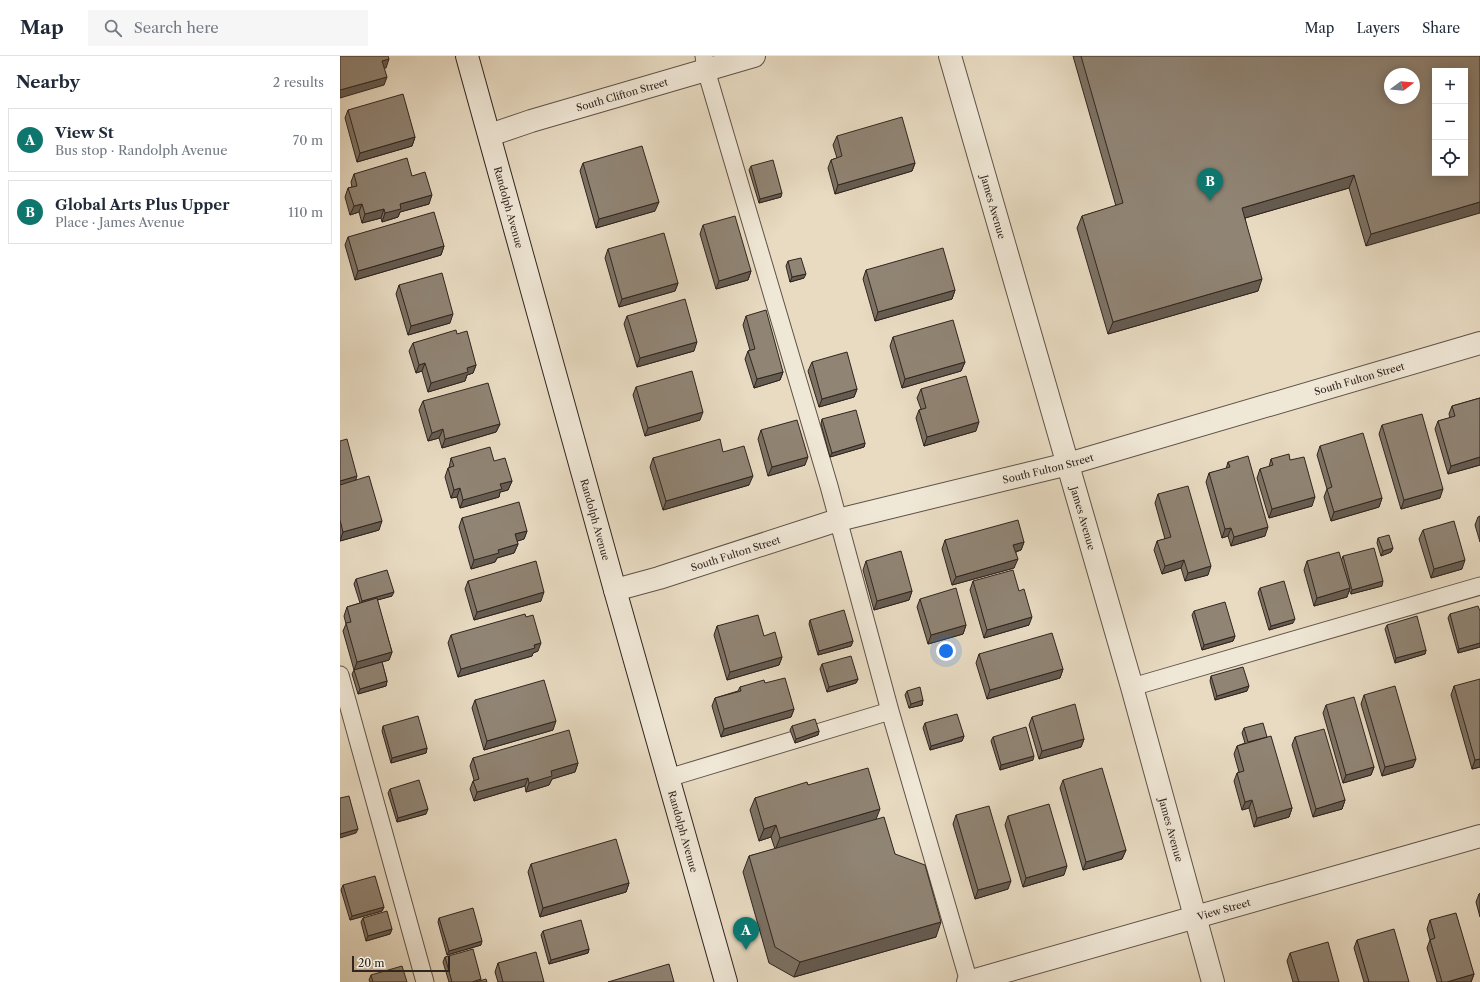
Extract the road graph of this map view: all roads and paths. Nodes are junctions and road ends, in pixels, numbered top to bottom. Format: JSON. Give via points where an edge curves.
{"nodes":[{"id":1,"x":467,"y":56,"type":"edge"},
{"id":2,"x":754,"y":56,"type":"edge"},
{"id":3,"x":950,"y":56,"type":"edge"},
{"id":4,"x":705,"y":63,"type":"edge"},
{"id":5,"x":490,"y":135,"type":"junction"},
{"id":6,"x":1480,"y":343,"type":"edge"},
{"id":7,"x":1068,"y":464,"type":"junction"},
{"id":8,"x":838,"y":520,"type":"junction"},
{"id":9,"x":1480,"y":586,"type":"edge"},
{"id":10,"x":615,"y":590,"type":"junction"},
{"id":11,"x":340,"y":675,"type":"edge"},
{"id":12,"x":1132,"y":687,"type":"junction"},
{"id":13,"x":890,"y":711,"type":"junction"},
{"id":14,"x":668,"y":778,"type":"junction"},
{"id":15,"x":1480,"y":836,"type":"edge"},
{"id":16,"x":1194,"y":917,"type":"junction"},
{"id":17,"x":425,"y":982,"type":"edge"},
{"id":18,"x":726,"y":982,"type":"edge"},
{"id":19,"x":969,"y":982,"type":"edge"},
{"id":20,"x":1213,"y":982,"type":"edge"}],
"edges":[{"from":1,"to":5,"type":"street","name":"Randolph Avenue"},
{"from":2,"to":4,"type":"street","name":"South Clifton Street"},
{"from":3,"to":7,"type":"street","name":"James Avenue"},
{"from":4,"to":5,"type":"street","name":"South Clifton Street"},
{"from":4,"to":8,"type":"lane"},
{"from":5,"to":10,"type":"street","name":"Randolph Avenue"},
{"from":6,"to":7,"type":"street","name":"South Fulton Street"},
{"from":7,"to":8,"type":"street","name":"South Fulton Street"},
{"from":7,"to":12,"type":"street","name":"James Avenue"},
{"from":8,"to":10,"type":"street","name":"South Fulton Street"},
{"from":8,"to":13,"type":"lane"},
{"from":9,"to":12,"type":"lane"},
{"from":10,"to":14,"type":"street","name":"Randolph Avenue"},
{"from":11,"to":17,"type":"lane"},
{"from":12,"to":16,"type":"street","name":"James Avenue"},
{"from":13,"to":14,"type":"lane"},
{"from":13,"to":19,"type":"lane"},
{"from":14,"to":18,"type":"street","name":"Randolph Avenue"},
{"from":15,"to":16,"type":"street","name":"View Street"},
{"from":16,"to":19,"type":"street","name":"View Street"},
{"from":16,"to":20,"type":"street","name":"James Avenue"}]}
